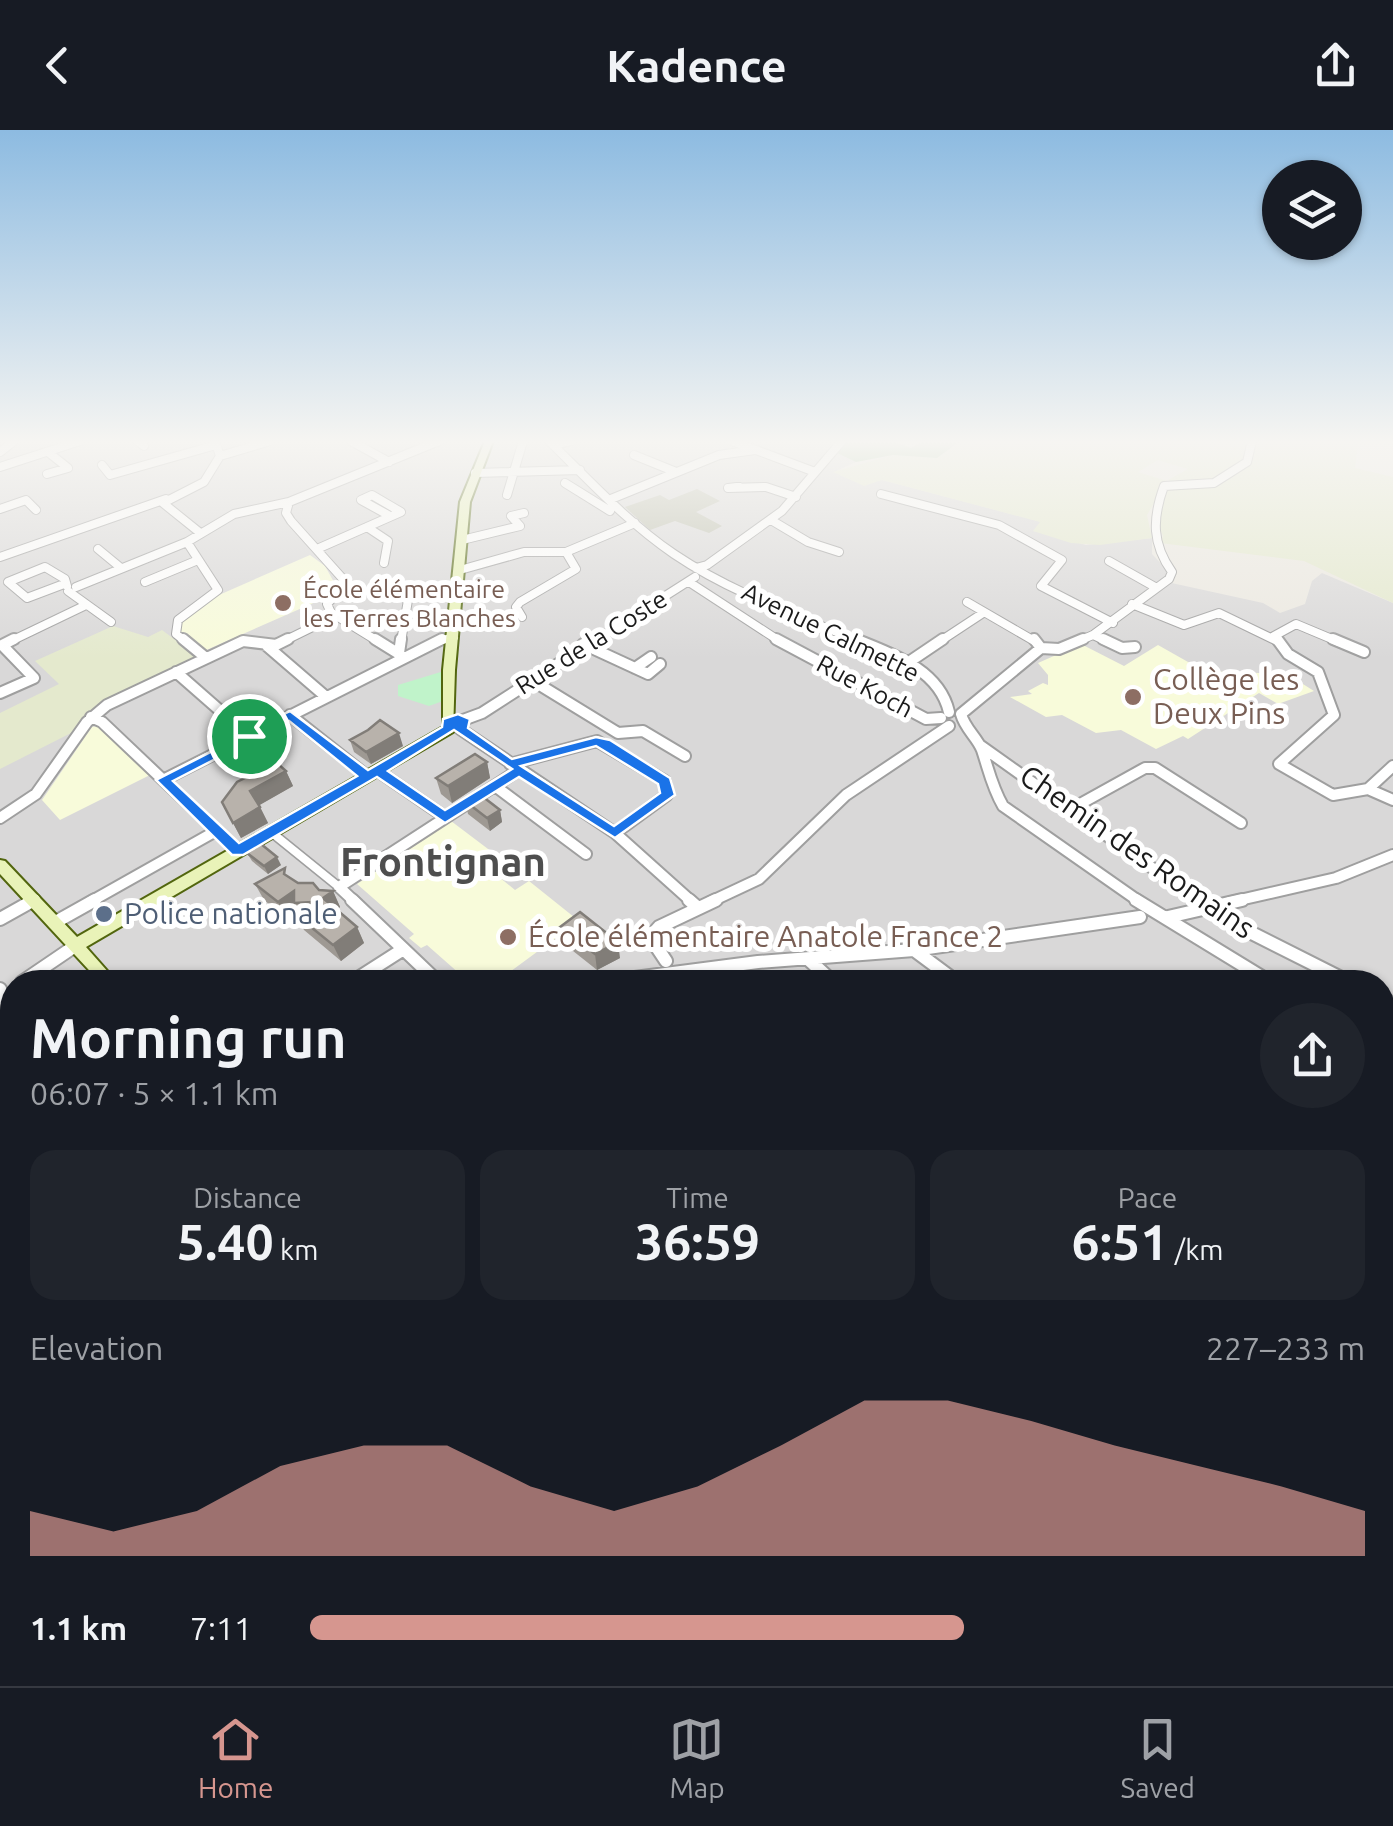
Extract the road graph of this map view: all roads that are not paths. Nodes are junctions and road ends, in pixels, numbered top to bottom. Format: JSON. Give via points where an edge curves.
{"nodes":[{"id":1,"x":122,"y":514,"type":"edge"},
{"id":2,"x":173,"y":514,"type":"edge"},
{"id":3,"x":246,"y":514,"type":"edge"},
{"id":4,"x":287,"y":514,"type":"edge"},
{"id":5,"x":465,"y":514,"type":"edge"},
{"id":6,"x":522,"y":514,"type":"edge"},
{"id":7,"x":626,"y":514,"type":"edge"},
{"id":8,"x":778,"y":514,"type":"edge"},
{"id":9,"x":956,"y":514,"type":"edge"},
{"id":10,"x":1155,"y":514,"type":"edge"},
{"id":11,"x":390,"y":516,"type":"dead end"},
{"id":12,"x":771,"y":520,"type":"junction"},
{"id":13,"x":636,"y":523,"type":"junction"},
{"id":14,"x":367,"y":528,"type":"junction"},
{"id":15,"x":199,"y":532,"type":"junction"},
{"id":16,"x":462,"y":540,"type":"junction"},
{"id":17,"x":187,"y":542,"type":"junction"},
{"id":18,"x":98,"y":549,"type":"dead end"},
{"id":19,"x":317,"y":549,"type":"junction"},
{"id":20,"x":566,"y":552,"type":"junction"},
{"id":21,"x":839,"y":552,"type":"dead end"},
{"id":22,"x":0,"y":557,"type":"edge"},
{"id":23,"x":198,"y":560,"type":"junction"},
{"id":24,"x":1109,"y":560,"type":"dead end"},
{"id":25,"x":384,"y":563,"type":"dead end"},
{"id":26,"x":120,"y":568,"type":"junction"},
{"id":27,"x":696,"y":568,"type":"junction"},
{"id":28,"x":460,"y":570,"type":"junction"},
{"id":29,"x":146,"y":582,"type":"dead end"},
{"id":30,"x":690,"y":582,"type":"junction"},
{"id":31,"x":69,"y":587,"type":"junction"},
{"id":32,"x":1155,"y":587,"type":"junction"},
{"id":33,"x":408,"y":600,"type":"dead end"},
{"id":34,"x":966,"y":602,"type":"dead end"},
{"id":35,"x":1132,"y":604,"type":"junction"},
{"id":36,"x":84,"y":606,"type":"junction"},
{"id":37,"x":983,"y":613,"type":"junction"},
{"id":38,"x":335,"y":615,"type":"junction"},
{"id":39,"x":522,"y":617,"type":"dead end"},
{"id":40,"x":112,"y":622,"type":"dead end"},
{"id":41,"x":1113,"y":623,"type":"junction"},
{"id":42,"x":1093,"y":635,"type":"junction"},
{"id":43,"x":1274,"y":636,"type":"junction"},
{"id":44,"x":454,"y":638,"type":"junction"},
{"id":45,"x":583,"y":644,"type":"junction"},
{"id":46,"x":267,"y":646,"type":"junction"},
{"id":47,"x":1134,"y":647,"type":"dead end"},
{"id":48,"x":1041,"y":648,"type":"junction"},
{"id":49,"x":1364,"y":652,"type":"dead end"},
{"id":50,"x":2,"y":653,"type":"edge"},
{"id":51,"x":401,"y":655,"type":"junction"},
{"id":52,"x":651,"y":656,"type":"dead end"},
{"id":53,"x":206,"y":658,"type":"junction"},
{"id":54,"x":660,"y":664,"type":"dead end"},
{"id":55,"x":906,"y":664,"type":"junction"},
{"id":56,"x":635,"y":668,"type":"junction"},
{"id":57,"x":176,"y":672,"type":"junction"},
{"id":58,"x":530,"y":679,"type":"junction"},
{"id":59,"x":0,"y":693,"type":"edge"},
{"id":60,"x":325,"y":696,"type":"junction"},
{"id":61,"x":290,"y":715,"type":"junction"},
{"id":62,"x":92,"y":717,"type":"junction"},
{"id":63,"x":946,"y":719,"type":"junction"},
{"id":64,"x":963,"y":720,"type":"junction"},
{"id":65,"x":456,"y":724,"type":"junction"},
{"id":66,"x":249,"y":736,"type":"junction"},
{"id":67,"x":982,"y":746,"type":"junction"},
{"id":68,"x":685,"y":756,"type":"dead end"},
{"id":69,"x":1393,"y":766,"type":"edge"},
{"id":70,"x":515,"y":767,"type":"junction"},
{"id":71,"x":372,"y":774,"type":"junction"},
{"id":72,"x":163,"y":780,"type":"junction"},
{"id":73,"x":495,"y":786,"type":"junction"},
{"id":74,"x":1368,"y":788,"type":"junction"},
{"id":75,"x":1393,"y":800,"type":"edge"},
{"id":76,"x":1071,"y":809,"type":"junction"},
{"id":77,"x":0,"y":818,"type":"edge"},
{"id":78,"x":445,"y":818,"type":"junction"},
{"id":79,"x":1241,"y":822,"type":"dead end"},
{"id":80,"x":216,"y":831,"type":"junction"},
{"id":81,"x":271,"y":832,"type":"junction"},
{"id":82,"x":615,"y":833,"type":"junction"},
{"id":83,"x":238,"y":851,"type":"junction"},
{"id":84,"x":586,"y":854,"type":"dead end"},
{"id":85,"x":1393,"y":855,"type":"edge"},
{"id":86,"x":0,"y":865,"type":"edge"},
{"id":87,"x":339,"y":886,"type":"junction"},
{"id":88,"x":34,"y":900,"type":"junction"},
{"id":89,"x":697,"y":907,"type":"junction"},
{"id":90,"x":1206,"y":907,"type":"junction"},
{"id":91,"x":1141,"y":911,"type":"junction"},
{"id":92,"x":1163,"y":916,"type":"junction"},
{"id":93,"x":0,"y":920,"type":"edge"},
{"id":94,"x":54,"y":924,"type":"junction"},
{"id":95,"x":74,"y":946,"type":"junction"},
{"id":96,"x":402,"y":950,"type":"junction"},
{"id":97,"x":914,"y":950,"type":"junction"},
{"id":98,"x":808,"y":958,"type":"junction"},
{"id":99,"x":666,"y":960,"type":"dead end"},
{"id":100,"x":39,"y":970,"type":"edge"},
{"id":101,"x":97,"y":970,"type":"edge"},
{"id":102,"x":371,"y":970,"type":"edge"},
{"id":103,"x":424,"y":970,"type":"edge"},
{"id":104,"x":706,"y":970,"type":"edge"},
{"id":105,"x":820,"y":970,"type":"edge"},
{"id":106,"x":940,"y":970,"type":"edge"},
{"id":107,"x":1251,"y":970,"type":"edge"},
{"id":108,"x":1326,"y":970,"type":"edge"}],
"edges":[{"from":1,"to":22,"type":"street"},
{"from":2,"to":15,"type":"street"},
{"from":3,"to":15,"type":"street"},
{"from":4,"to":19,"type":"street"},
{"from":5,"to":16,"type":"main road"},
{"from":6,"to":16,"type":"street","via":[[512,516],[520,526]]},
{"from":7,"to":13,"type":"street","name":"Avenue Calmette"},
{"from":8,"to":12,"type":"street","name":"Rue de la Coste"},
{"from":9,"to":41,"type":"street","via":[[999,525],[1062,560],[1041,586]]},
{"from":10,"to":32,"type":"street","via":[[1155,544],[1172,572]]},
{"from":11,"to":14,"type":"street"},
{"from":12,"to":21,"type":"street"},
{"from":12,"to":27,"type":"street","name":"Rue de la Coste"},
{"from":13,"to":20,"type":"street"},
{"from":13,"to":27,"type":"street","name":"Avenue Calmette"},
{"from":14,"to":19,"type":"street"},
{"from":14,"to":25,"type":"street","via":[[388,541]]},
{"from":15,"to":17,"type":"street"},
{"from":16,"to":28,"type":"main road"},
{"from":17,"to":23,"type":"street"},
{"from":17,"to":26,"type":"street"},
{"from":18,"to":26,"type":"street"},
{"from":19,"to":38,"type":"street","via":[[343,579],[326,604]]},
{"from":20,"to":28,"type":"street","via":[[524,552]]},
{"from":20,"to":39,"type":"street","via":[[576,570],[520,602]]},
{"from":23,"to":29,"type":"street"},
{"from":23,"to":53,"type":"street","via":[[218,590],[174,627]]},
{"from":24,"to":32,"type":"street"},
{"from":26,"to":31,"type":"street"},
{"from":27,"to":30,"type":"street","name":"Rue de la Coste"},
{"from":27,"to":55,"type":"street","name":"Avenue Calmette"},
{"from":28,"to":44,"type":"main road"},
{"from":30,"to":45,"type":"street","name":"Rue de la Coste"},
{"from":30,"to":63,"type":"street","name":"Rue Koch","via":[[751,626],[926,719]]},
{"from":31,"to":31,"type":"street","via":[[45,567],[8,582],[27,598]]},
{"from":31,"to":36,"type":"street"},
{"from":32,"to":35,"type":"street"},
{"from":33,"to":51,"type":"street"},
{"from":34,"to":37,"type":"street"},
{"from":35,"to":41,"type":"street"},
{"from":35,"to":43,"type":"street","via":[[1184,625],[1230,614]]},
{"from":36,"to":40,"type":"street"},
{"from":36,"to":50,"type":"street","via":[[9,638]]},
{"from":37,"to":48,"type":"street"},
{"from":37,"to":55,"type":"street"},
{"from":38,"to":46,"type":"street"},
{"from":38,"to":51,"type":"street"},
{"from":41,"to":42,"type":"street"},
{"from":42,"to":47,"type":"street"},
{"from":42,"to":48,"type":"street","via":[[1059,649]]},
{"from":43,"to":49,"type":"street","via":[[1296,624]]},
{"from":43,"to":74,"type":"street","via":[[1288,654],[1318,672],[1334,715],[1279,764],[1334,798],[1353,798]]},
{"from":44,"to":51,"type":"street"},
{"from":44,"to":65,"type":"main road","via":[[449,670]]},
{"from":45,"to":56,"type":"street"},
{"from":45,"to":58,"type":"street","name":"Rue de la Coste"},
{"from":46,"to":53,"type":"street","via":[[243,641]]},
{"from":46,"to":60,"type":"street"},
{"from":48,"to":64,"type":"street","via":[[975,698]]},
{"from":50,"to":59,"type":"street","via":[[34,678]]},
{"from":51,"to":60,"type":"street"},
{"from":52,"to":56,"type":"street"},
{"from":53,"to":57,"type":"street"},
{"from":54,"to":56,"type":"street","via":[[648,674]]},
{"from":55,"to":63,"type":"street","name":"Avenue Calmette","via":[[947,698]]},
{"from":57,"to":62,"type":"street"},
{"from":57,"to":66,"type":"street"},
{"from":58,"to":65,"type":"street","name":"Rue de la Coste"},
{"from":58,"to":68,"type":"street","via":[[618,732],[643,730]]},
{"from":60,"to":61,"type":"street"},
{"from":61,"to":66,"type":"street"},
{"from":61,"to":71,"type":"street"},
{"from":62,"to":72,"type":"street"},
{"from":62,"to":77,"type":"street","via":[[36,794]]},
{"from":63,"to":64,"type":"street","name":"Rue Koch"},
{"from":63,"to":89,"type":"street","via":[[846,795],[759,879]]},
{"from":64,"to":67,"type":"street","name":"Chemin des Romains"},
{"from":65,"to":70,"type":"street"},
{"from":65,"to":71,"type":"main road"},
{"from":66,"to":72,"type":"street"},
{"from":67,"to":76,"type":"street","name":"Chemin des Romains"},
{"from":67,"to":91,"type":"street","via":[[994,796],[1015,818]]},
{"from":69,"to":74,"type":"street"},
{"from":70,"to":73,"type":"street"},
{"from":70,"to":82,"type":"street"},
{"from":70,"to":82,"type":"street","via":[[596,742],[665,782],[660,803]]},
{"from":71,"to":78,"type":"street"},
{"from":71,"to":81,"type":"main road"},
{"from":72,"to":80,"type":"street"},
{"from":73,"to":78,"type":"street"},
{"from":73,"to":84,"type":"street"},
{"from":74,"to":75,"type":"street"},
{"from":76,"to":79,"type":"street","via":[[1155,768]]},
{"from":76,"to":90,"type":"street","name":"Chemin des Romains"},
{"from":78,"to":87,"type":"street"},
{"from":80,"to":83,"type":"street"},
{"from":80,"to":94,"type":"street"},
{"from":81,"to":83,"type":"main road"},
{"from":81,"to":87,"type":"street"},
{"from":82,"to":89,"type":"street"},
{"from":83,"to":95,"type":"main road"},
{"from":85,"to":90,"type":"street","via":[[1336,878]]},
{"from":86,"to":88,"type":"main road"},
{"from":87,"to":96,"type":"street"},
{"from":88,"to":93,"type":"street"},
{"from":88,"to":94,"type":"main road"},
{"from":89,"to":99,"type":"street","via":[[650,937]]},
{"from":90,"to":92,"type":"street"},
{"from":90,"to":108,"type":"street","name":"Chemin des Romains"},
{"from":91,"to":92,"type":"street","via":[[1150,921]]},
{"from":91,"to":97,"type":"street"},
{"from":92,"to":107,"type":"street"},
{"from":94,"to":95,"type":"main road"},
{"from":95,"to":100,"type":"street"},
{"from":95,"to":101,"type":"main road"},
{"from":96,"to":102,"type":"street"},
{"from":96,"to":103,"type":"street"},
{"from":97,"to":98,"type":"street"},
{"from":97,"to":106,"type":"street"},
{"from":98,"to":104,"type":"street"},
{"from":98,"to":105,"type":"street"}]}
